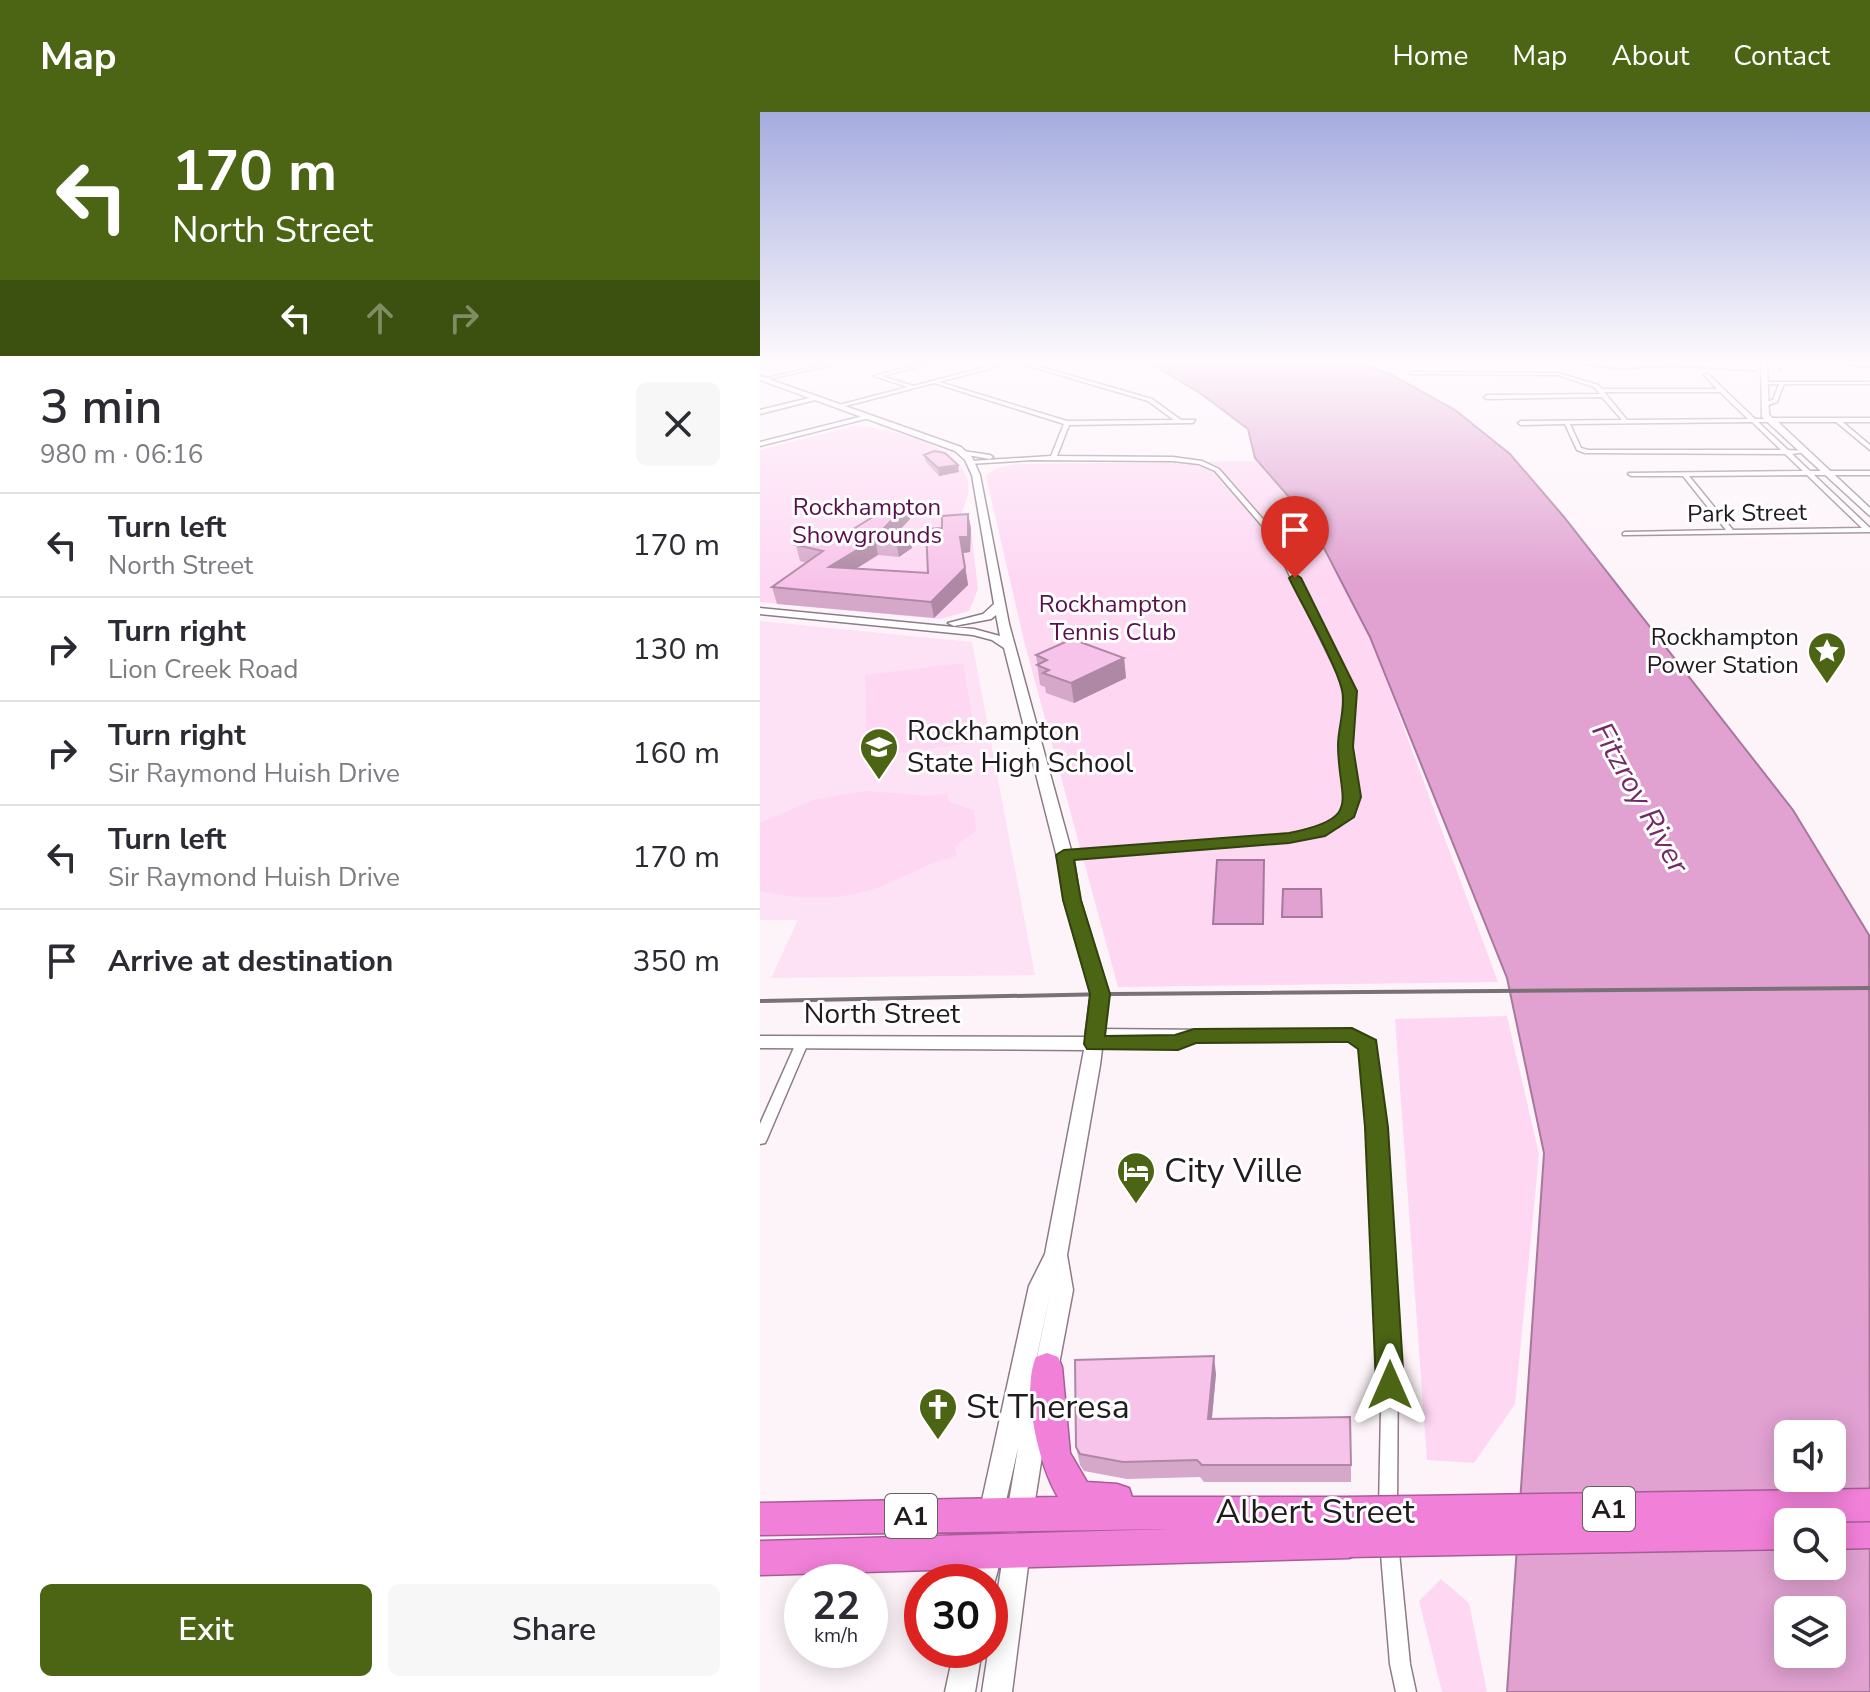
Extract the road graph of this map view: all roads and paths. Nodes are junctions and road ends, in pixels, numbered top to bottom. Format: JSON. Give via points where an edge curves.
{"nodes":[{"id":1,"x":789,"y":437,"type":"edge"},
{"id":2,"x":920,"y":437,"type":"edge"},
{"id":3,"x":1062,"y":437,"type":"edge"},
{"id":4,"x":1573,"y":437,"type":"edge"},
{"id":5,"x":1770,"y":437,"type":"edge"},
{"id":6,"x":1786,"y":437,"type":"edge"},
{"id":7,"x":760,"y":444,"type":"edge"},
{"id":8,"x":1786,"y":452,"type":"junction"},
{"id":9,"x":1802,"y":452,"type":"junction"},
{"id":10,"x":963,"y":453,"type":"junction"},
{"id":11,"x":1053,"y":459,"type":"junction"},
{"id":12,"x":1017,"y":460,"type":"junction"},
{"id":13,"x":971,"y":463,"type":"junction"},
{"id":14,"x":1806,"y":472,"type":"junction"},
{"id":15,"x":1684,"y":473,"type":"junction"},
{"id":16,"x":1870,"y":473,"type":"edge"},
{"id":17,"x":1631,"y":474,"type":"dead end"},
{"id":18,"x":1828,"y":474,"type":"junction"},
{"id":19,"x":976,"y":475,"type":"junction"},
{"id":20,"x":1868,"y":509,"type":"edge"},
{"id":21,"x":1869,"y":530,"type":"edge"},
{"id":22,"x":1730,"y":531,"type":"junction"},
{"id":23,"x":1625,"y":534,"type":"dead end"},
{"id":24,"x":1000,"y":604,"type":"junction"},
{"id":25,"x":760,"y":611,"type":"edge"},
{"id":26,"x":1003,"y":624,"type":"junction"},
{"id":27,"x":920,"y":626,"type":"junction"},
{"id":28,"x":1010,"y":647,"type":"junction"},
{"id":29,"x":1065,"y":858,"type":"junction"},
{"id":30,"x":1095,"y":1038,"type":"junction"},
{"id":31,"x":760,"y":1042,"type":"edge"},
{"id":32,"x":802,"y":1043,"type":"junction"},
{"id":33,"x":760,"y":1139,"type":"edge"},
{"id":34,"x":1056,"y":1255,"type":"junction"},
{"id":35,"x":1047,"y":1367,"type":"junction"},
{"id":36,"x":1870,"y":1505,"type":"edge"},
{"id":37,"x":1213,"y":1511,"type":"junction"},
{"id":38,"x":1006,"y":1513,"type":"junction"},
{"id":39,"x":760,"y":1519,"type":"edge"},
{"id":40,"x":1349,"y":1527,"type":"junction"},
{"id":41,"x":1870,"y":1531,"type":"edge"},
{"id":42,"x":1846,"y":1532,"type":"edge"},
{"id":43,"x":1774,"y":1533,"type":"edge"},
{"id":44,"x":760,"y":1558,"type":"edge"},
{"id":45,"x":995,"y":1561,"type":"edge"},
{"id":46,"x":965,"y":1668,"type":"edge"},
{"id":47,"x":960,"y":1692,"type":"edge"},
{"id":48,"x":997,"y":1692,"type":"edge"},
{"id":49,"x":1406,"y":1692,"type":"edge"}],
"edges":[{"from":1,"to":7,"type":"street"},
{"from":2,"to":10,"type":"street"},
{"from":3,"to":11,"type":"street"},
{"from":4,"to":8,"type":"street","via":[[1579,449],[1598,453]]},
{"from":5,"to":8,"type":"street"},
{"from":6,"to":9,"type":"street"},
{"from":8,"to":9,"type":"street"},
{"from":8,"to":14,"type":"street"},
{"from":9,"to":18,"type":"street"},
{"from":10,"to":12,"type":"street"},
{"from":10,"to":13,"type":"street"},
{"from":11,"to":12,"type":"street"},
{"from":11,"to":29,"type":"street","via":[[1190,460],[1217,470],[1271,532],[1350,691],[1345,747],[1353,797],[1348,814],[1319,832]]},
{"from":12,"to":13,"type":"street"},
{"from":12,"to":19,"type":"street"},
{"from":13,"to":19,"type":"street"},
{"from":14,"to":15,"type":"street"},
{"from":14,"to":18,"type":"street"},
{"from":14,"to":21,"type":"street"},
{"from":15,"to":17,"type":"street"},
{"from":15,"to":22,"type":"street"},
{"from":16,"to":18,"type":"street"},
{"from":18,"to":20,"type":"street"},
{"from":19,"to":24,"type":"street"},
{"from":21,"to":22,"type":"street","name":"Park Street"},
{"from":22,"to":23,"type":"street","name":"Park Street"},
{"from":24,"to":26,"type":"street"},
{"from":24,"to":27,"type":"street","via":[[975,621]]},
{"from":25,"to":27,"type":"street"},
{"from":26,"to":27,"type":"street"},
{"from":26,"to":28,"type":"street"},
{"from":27,"to":28,"type":"street","via":[[980,633]]},
{"from":28,"to":29,"type":"street"},
{"from":29,"to":30,"type":"street","via":[[1100,994]]},
{"from":30,"to":32,"type":"street","name":"North Street","via":[[1039,1046]]},
{"from":30,"to":34,"type":"street"},
{"from":30,"to":49,"type":"street","name":"North Street","via":[[1178,1043],[1194,1036],[1352,1035],[1368,1045],[1390,1358],[1390,1568]]},
{"from":31,"to":32,"type":"street","name":"North Street"},
{"from":32,"to":33,"type":"street"},
{"from":34,"to":35,"type":"street","via":[[1062,1290]]},
{"from":34,"to":38,"type":"street","via":[[1034,1311]]},
{"from":35,"to":37,"type":"highway","via":[[1055,1461],[1079,1498]]},
{"from":35,"to":38,"type":"street"},
{"from":36,"to":40,"type":"highway","name":"Albert Street","number":"A1","bridge":true},
{"from":37,"to":38,"type":"highway","name":"Albert Street","number":"A1"},
{"from":37,"to":40,"type":"highway","name":"Albert Street","number":"A1"},
{"from":38,"to":39,"type":"highway","name":"Albert Street","number":"A1"},
{"from":38,"to":45,"type":"highway"},
{"from":40,"to":43,"type":"highway","name":"Albert Street","number":"A1","bridge":true},
{"from":40,"to":45,"type":"highway","name":"Albert Street","number":"A1"},
{"from":41,"to":42,"type":"highway"},
{"from":44,"to":45,"type":"highway","name":"Albert Street","number":"A1"},
{"from":45,"to":48,"type":"street"},
{"from":46,"to":47,"type":"street"}]}
